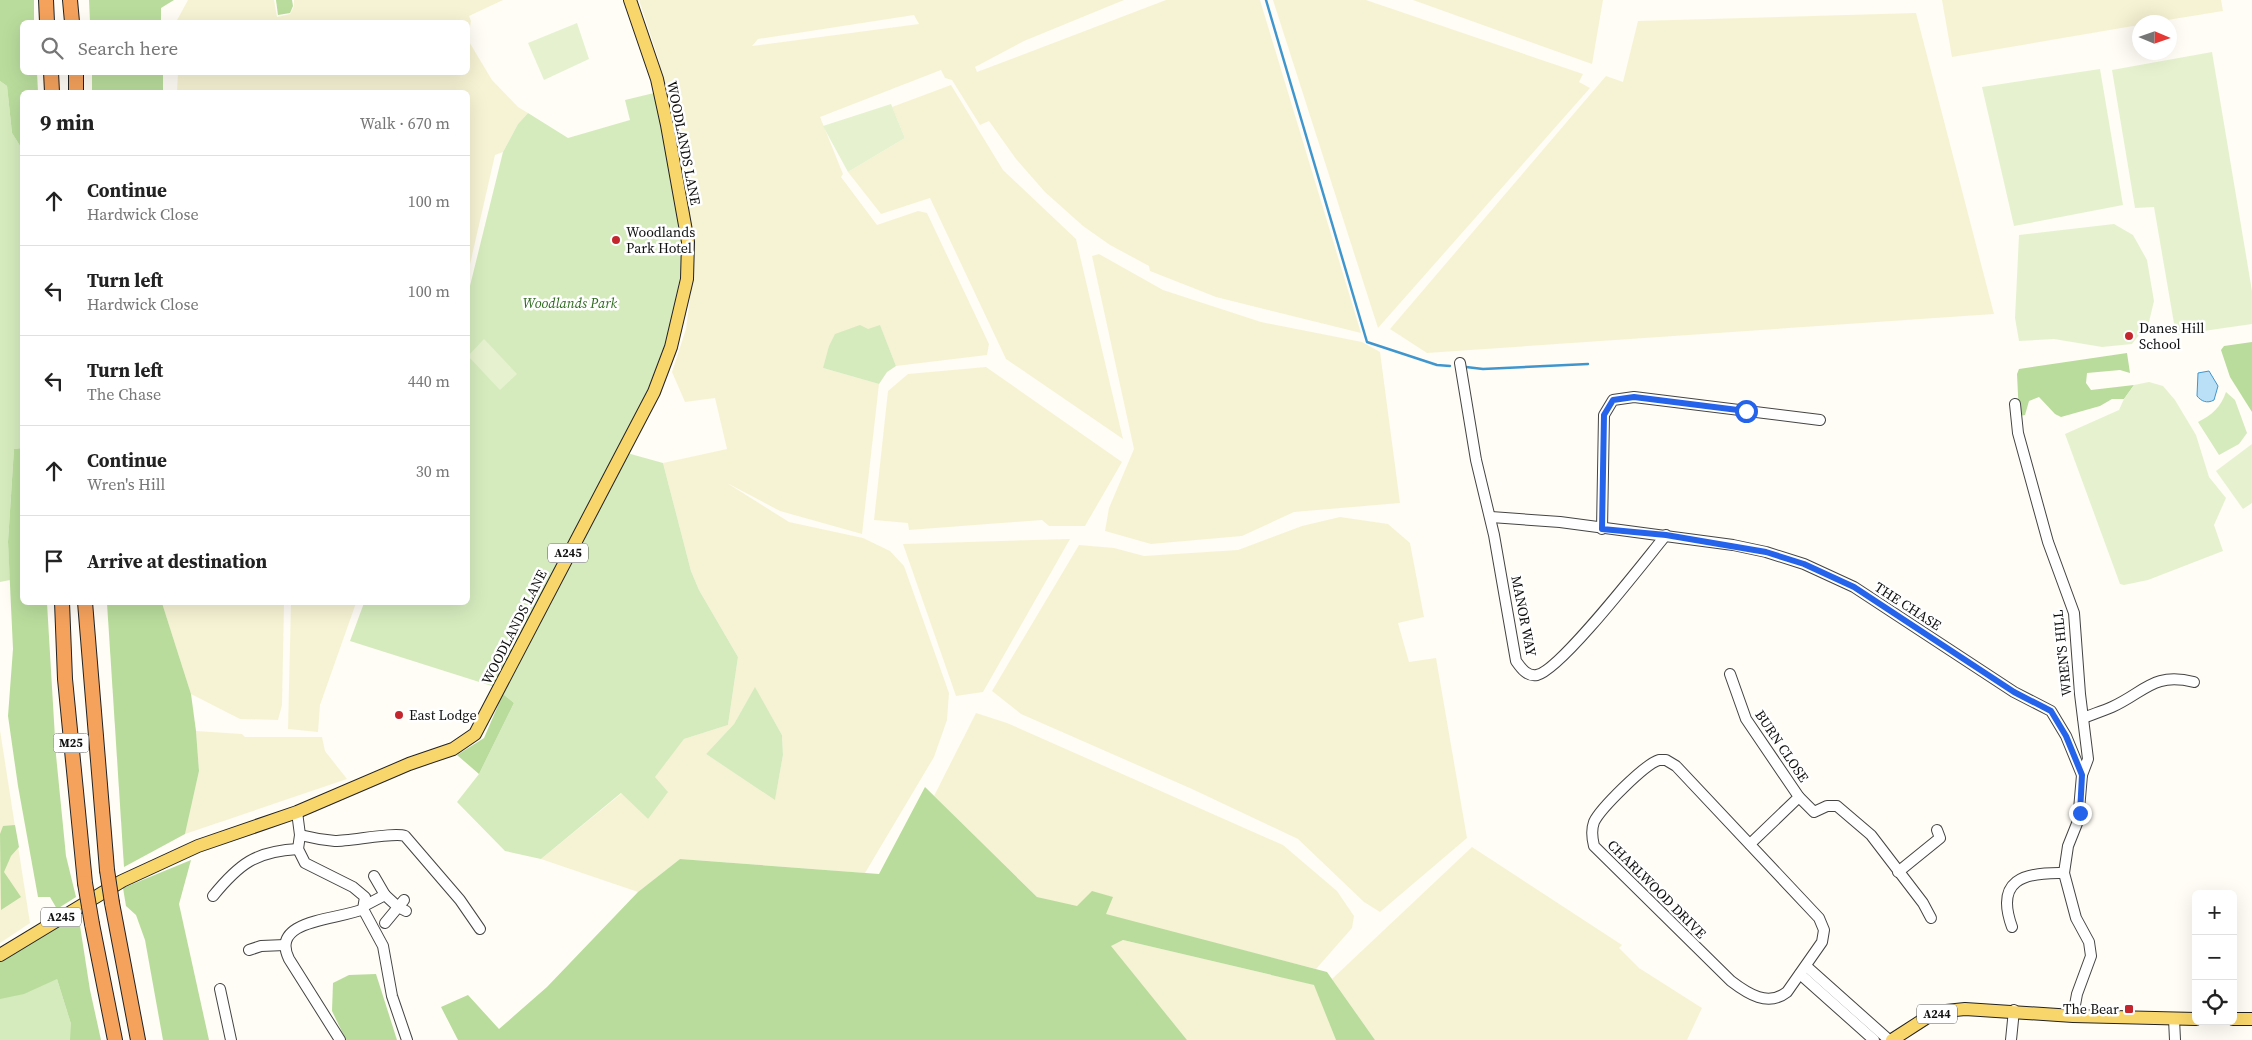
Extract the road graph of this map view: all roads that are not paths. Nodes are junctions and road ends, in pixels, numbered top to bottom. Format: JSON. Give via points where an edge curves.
{"nodes":[{"id":1,"x":46,"y":0,"type":"edge"},
{"id":2,"x":70,"y":0,"type":"edge"},
{"id":3,"x":630,"y":0,"type":"edge"},
{"id":4,"x":47,"y":20,"type":"edge"},
{"id":5,"x":72,"y":20,"type":"edge"},
{"id":6,"x":51,"y":75,"type":"edge"},
{"id":7,"x":76,"y":75,"type":"edge"},
{"id":8,"x":52,"y":90,"type":"edge"},
{"id":9,"x":76,"y":90,"type":"edge"},
{"id":10,"x":1460,"y":363,"type":"dead end"},
{"id":11,"x":2015,"y":404,"type":"dead end"},
{"id":12,"x":1820,"y":420,"type":"dead end"},
{"id":13,"x":1491,"y":517,"type":"junction"},
{"id":14,"x":1602,"y":529,"type":"junction"},
{"id":15,"x":1666,"y":535,"type":"junction"},
{"id":16,"x":62,"y":605,"type":"edge"},
{"id":17,"x":85,"y":605,"type":"edge"},
{"id":18,"x":1730,"y":674,"type":"dead end"},
{"id":19,"x":2194,"y":682,"type":"dead end"},
{"id":20,"x":2083,"y":718,"type":"junction"},
{"id":21,"x":2082,"y":775,"type":"junction"},
{"id":22,"x":1799,"y":797,"type":"junction"},
{"id":23,"x":297,"y":812,"type":"junction"},
{"id":24,"x":1937,"y":830,"type":"dead end"},
{"id":25,"x":300,"y":835,"type":"junction"},
{"id":26,"x":1750,"y":844,"type":"junction"},
{"id":27,"x":298,"y":849,"type":"junction"},
{"id":28,"x":1898,"y":872,"type":"junction"},
{"id":29,"x":2064,"y":873,"type":"junction"},
{"id":30,"x":374,"y":876,"type":"dead end"},
{"id":31,"x":385,"y":895,"type":"junction"},
{"id":32,"x":213,"y":896,"type":"dead end"},
{"id":33,"x":363,"y":907,"type":"junction"},
{"id":34,"x":1931,"y":918,"type":"dead end"},
{"id":35,"x":385,"y":923,"type":"dead end"},
{"id":36,"x":2012,"y":928,"type":"dead end"},
{"id":37,"x":480,"y":929,"type":"dead end"},
{"id":38,"x":285,"y":945,"type":"junction"},
{"id":39,"x":249,"y":950,"type":"dead end"},
{"id":40,"x":0,"y":955,"type":"edge"},
{"id":41,"x":1803,"y":970,"type":"junction"},
{"id":42,"x":220,"y":989,"type":"dead end"},
{"id":43,"x":2014,"y":1010,"type":"junction"},
{"id":44,"x":2074,"y":1016,"type":"junction"},
{"id":45,"x":2252,"y":1018,"type":"edge"},
{"id":46,"x":2174,"y":1019,"type":"junction"},
{"id":47,"x":2237,"y":1019,"type":"edge"},
{"id":48,"x":2192,"y":1020,"type":"edge"},
{"id":49,"x":115,"y":1040,"type":"edge"},
{"id":50,"x":138,"y":1040,"type":"edge"},
{"id":51,"x":231,"y":1040,"type":"edge"},
{"id":52,"x":340,"y":1040,"type":"edge"},
{"id":53,"x":407,"y":1040,"type":"edge"},
{"id":54,"x":1874,"y":1040,"type":"edge"},
{"id":55,"x":1890,"y":1040,"type":"edge"},
{"id":56,"x":2011,"y":1040,"type":"edge"},
{"id":57,"x":2175,"y":1040,"type":"edge"}],
"edges":[{"from":1,"to":4,"type":"highway"},
{"from":2,"to":5,"type":"highway"},
{"from":3,"to":23,"type":"main road","name":"WOODLANDS LANE","number":"A245","via":[[657,79],[688,242],[685,286],[671,347],[654,392],[475,734],[453,750],[409,764]]},
{"from":6,"to":8,"type":"highway"},
{"from":7,"to":9,"type":"highway"},
{"from":10,"to":13,"type":"street","name":"MANOR WAY","via":[[1476,460]]},
{"from":11,"to":20,"type":"street","name":"WREN'S HILL","via":[[2018,433],[2048,542],[2074,613]]},
{"from":12,"to":14,"type":"street","via":[[1634,397],[1613,400],[1604,415]]},
{"from":13,"to":14,"type":"street","name":"THE CHASE"},
{"from":13,"to":15,"type":"street","name":"MANOR WAY","via":[[1516,661],[1530,675],[1538,675],[1568,651]]},
{"from":14,"to":15,"type":"street","name":"THE CHASE"},
{"from":15,"to":21,"type":"street","name":"THE CHASE","via":[[1766,552],[1804,564],[1854,587],[2014,692],[2051,711],[2066,736]]},
{"from":16,"to":49,"type":"highway","number":"M25","bridge":true,"via":[[65,679],[85,883]]},
{"from":17,"to":50,"type":"highway","number":"M25","bridge":true,"via":[[107,870]]},
{"from":18,"to":22,"type":"street","name":"BURN CLOSE","via":[[1746,719]]},
{"from":19,"to":20,"type":"street","via":[[2168,679],[2149,684],[2113,707]]},
{"from":20,"to":21,"type":"street","name":"WREN'S HILL","via":[[2088,759]]},
{"from":21,"to":29,"type":"street","name":"WREN'S HILL","via":[[2080,813],[2068,846]]},
{"from":22,"to":26,"type":"street","name":"BURN CLOSE"},
{"from":22,"to":28,"type":"street","via":[[1814,812],[1827,806],[1837,806],[1871,835]]},
{"from":23,"to":25,"type":"street"},
{"from":23,"to":40,"type":"main road","name":"WOODLANDS LANE","number":"A245","via":[[198,846],[122,881]]},
{"from":24,"to":28,"type":"street","via":[[1940,838]]},
{"from":25,"to":27,"type":"street"},
{"from":25,"to":37,"type":"street","via":[[334,841],[399,833],[405,836],[460,900]]},
{"from":26,"to":41,"type":"street","name":"CHARLWOOD DRIVE","via":[[1822,924],[1822,942]]},
{"from":26,"to":41,"type":"street","name":"CHARLWOOD DRIVE","via":[[1676,766],[1666,760],[1646,766],[1597,817],[1592,832],[1594,846],[1743,990],[1765,999],[1774,999],[1787,992]]},
{"from":27,"to":32,"type":"street","via":[[252,858]]},
{"from":27,"to":33,"type":"street","via":[[305,863],[353,887],[365,898]]},
{"from":28,"to":34,"type":"street"},
{"from":29,"to":36,"type":"street","via":[[2034,875],[2014,884],[2005,906]]},
{"from":29,"to":44,"type":"street","name":"WREN'S HILL","via":[[2076,918],[2092,949],[2077,994]]},
{"from":30,"to":31,"type":"street"},
{"from":31,"to":33,"type":"street"},
{"from":31,"to":35,"type":"street","via":[[403,906]]},
{"from":33,"to":38,"type":"street","via":[[306,924],[291,934]]},
{"from":33,"to":53,"type":"street","via":[[383,946],[392,996]]},
{"from":38,"to":39,"type":"street"},
{"from":38,"to":52,"type":"street","via":[[289,959]]},
{"from":41,"to":54,"type":"street"},
{"from":41,"to":55,"type":"street"},
{"from":42,"to":51,"type":"street"},
{"from":43,"to":44,"type":"main road","number":"A244"},
{"from":43,"to":55,"type":"main road","number":"A244","via":[[1965,1008],[1946,1011],[1926,1018]]},
{"from":43,"to":56,"type":"street"},
{"from":44,"to":46,"type":"main road","number":"A244"},
{"from":45,"to":47,"type":"main road"},
{"from":46,"to":48,"type":"main road","number":"A244"},
{"from":46,"to":57,"type":"street"}]}
